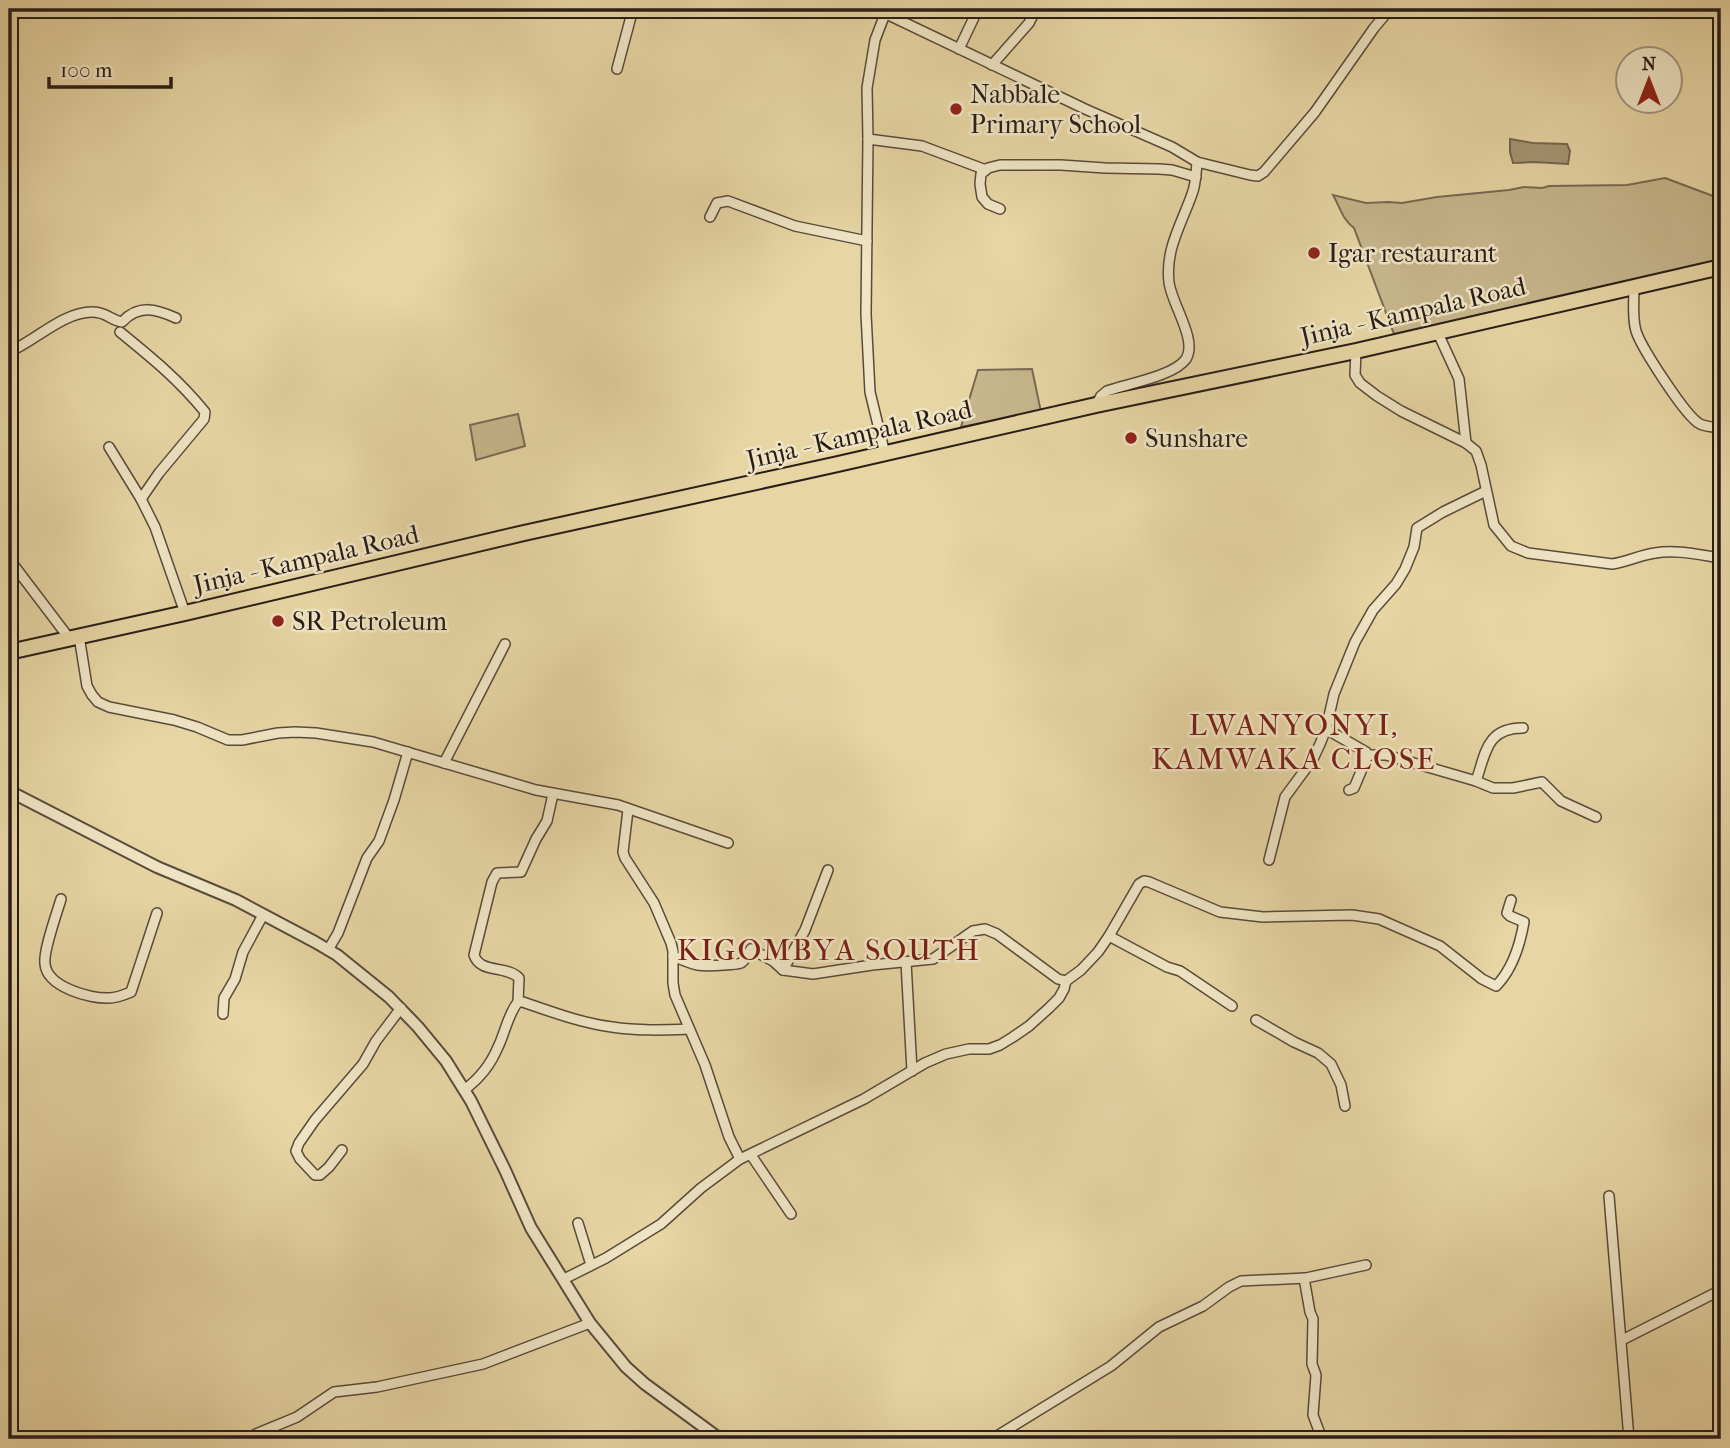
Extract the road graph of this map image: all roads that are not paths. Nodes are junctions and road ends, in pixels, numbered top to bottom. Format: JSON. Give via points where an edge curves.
{"nodes":[{"id":1,"x":633,"y":9,"type":"edge"},
{"id":2,"x":876,"y":9,"type":"edge"},
{"id":3,"x":978,"y":9,"type":"edge"},
{"id":4,"x":1036,"y":9,"type":"edge"},
{"id":5,"x":1390,"y":9,"type":"edge"},
{"id":6,"x":885,"y":14,"type":"junction"},
{"id":7,"x":959,"y":49,"type":"junction"},
{"id":8,"x":992,"y":65,"type":"junction"},
{"id":9,"x":617,"y":69,"type":"dead end"},
{"id":10,"x":868,"y":139,"type":"junction"},
{"id":11,"x":1197,"y":162,"type":"junction"},
{"id":12,"x":986,"y":170,"type":"junction"},
{"id":13,"x":1196,"y":177,"type":"junction"},
{"id":14,"x":1000,"y":209,"type":"dead end"},
{"id":15,"x":710,"y":217,"type":"dead end"},
{"id":16,"x":867,"y":241,"type":"junction"},
{"id":17,"x":1721,"y":267,"type":"edge"},
{"id":18,"x":1634,"y":287,"type":"junction"},
{"id":19,"x":176,"y":318,"type":"dead end"},
{"id":20,"x":1437,"y":331,"type":"junction"},
{"id":21,"x":120,"y":332,"type":"dead end"},
{"id":22,"x":1356,"y":351,"type":"junction"},
{"id":23,"x":9,"y":352,"type":"edge"},
{"id":24,"x":1096,"y":405,"type":"junction"},
{"id":25,"x":1721,"y":428,"type":"edge"},
{"id":26,"x":1466,"y":443,"type":"junction"},
{"id":27,"x":109,"y":447,"type":"dead end"},
{"id":28,"x":885,"y":454,"type":"junction"},
{"id":29,"x":1486,"y":491,"type":"junction"},
{"id":30,"x":141,"y":499,"type":"junction"},
{"id":31,"x":1721,"y":558,"type":"edge"},
{"id":32,"x":9,"y":559,"type":"edge"},
{"id":33,"x":185,"y":613,"type":"junction"},
{"id":34,"x":74,"y":637,"type":"junction"},
{"id":35,"x":505,"y":644,"type":"dead end"},
{"id":36,"x":9,"y":652,"type":"edge"},
{"id":37,"x":1523,"y":728,"type":"dead end"},
{"id":38,"x":1326,"y":729,"type":"junction"},
{"id":39,"x":408,"y":752,"type":"junction"},
{"id":40,"x":1368,"y":755,"type":"junction"},
{"id":41,"x":444,"y":763,"type":"junction"},
{"id":42,"x":1476,"y":781,"type":"junction"},
{"id":43,"x":1349,"y":790,"type":"dead end"},
{"id":44,"x":9,"y":791,"type":"edge"},
{"id":45,"x":553,"y":793,"type":"junction"},
{"id":46,"x":628,"y":810,"type":"junction"},
{"id":47,"x":1596,"y":817,"type":"dead end"},
{"id":48,"x":729,"y":843,"type":"dead end"},
{"id":49,"x":1269,"y":860,"type":"dead end"},
{"id":50,"x":828,"y":870,"type":"dead end"},
{"id":51,"x":61,"y":899,"type":"dead end"},
{"id":52,"x":1511,"y":900,"type":"dead end"},
{"id":53,"x":156,"y":914,"type":"dead end"},
{"id":54,"x":263,"y":915,"type":"junction"},
{"id":55,"x":1109,"y":936,"type":"junction"},
{"id":56,"x":328,"y":950,"type":"junction"},
{"id":57,"x":673,"y":956,"type":"junction"},
{"id":58,"x":906,"y":962,"type":"junction"},
{"id":59,"x":783,"y":970,"type":"junction"},
{"id":60,"x":1066,"y":981,"type":"junction"},
{"id":61,"x":518,"y":1002,"type":"junction"},
{"id":62,"x":1232,"y":1006,"type":"dead end"},
{"id":63,"x":401,"y":1008,"type":"junction"},
{"id":64,"x":223,"y":1014,"type":"dead end"},
{"id":65,"x":1256,"y":1020,"type":"dead end"},
{"id":66,"x":689,"y":1029,"type":"junction"},
{"id":67,"x":912,"y":1070,"type":"junction"},
{"id":68,"x":464,"y":1090,"type":"junction"},
{"id":69,"x":1345,"y":1106,"type":"dead end"},
{"id":70,"x":342,"y":1150,"type":"dead end"},
{"id":71,"x":751,"y":1155,"type":"junction"},
{"id":72,"x":740,"y":1159,"type":"junction"},
{"id":73,"x":1609,"y":1196,"type":"dead end"},
{"id":74,"x":791,"y":1214,"type":"dead end"},
{"id":75,"x":578,"y":1223,"type":"dead end"},
{"id":76,"x":591,"y":1265,"type":"junction"},
{"id":77,"x":1366,"y":1265,"type":"dead end"},
{"id":78,"x":1304,"y":1278,"type":"junction"},
{"id":79,"x":564,"y":1279,"type":"junction"},
{"id":80,"x":1721,"y":1290,"type":"edge"},
{"id":81,"x":590,"y":1323,"type":"junction"},
{"id":82,"x":1622,"y":1340,"type":"junction"},
{"id":83,"x":249,"y":1439,"type":"edge"},
{"id":84,"x":720,"y":1439,"type":"edge"},
{"id":85,"x":992,"y":1439,"type":"edge"},
{"id":86,"x":1322,"y":1439,"type":"edge"},
{"id":87,"x":1629,"y":1439,"type":"edge"}],
"edges":[{"from":1,"to":9,"type":"street"},
{"from":2,"to":6,"type":"street"},
{"from":3,"to":7,"type":"street"},
{"from":4,"to":8,"type":"street"},
{"from":5,"to":11,"type":"street","via":[[1315,112],[1264,172],[1250,175]]},
{"from":6,"to":7,"type":"street"},
{"from":6,"to":10,"type":"street","via":[[870,61]]},
{"from":7,"to":8,"type":"street"},
{"from":8,"to":11,"type":"street"},
{"from":10,"to":12,"type":"street","via":[[922,146]]},
{"from":10,"to":16,"type":"street"},
{"from":11,"to":13,"type":"street"},
{"from":12,"to":13,"type":"street","via":[[1000,165],[1061,165],[1172,170]]},
{"from":12,"to":14,"type":"street","via":[[981,174],[982,197]]},
{"from":13,"to":24,"type":"street","via":[[1172,245],[1168,272],[1189,352],[1178,367],[1107,391]]},
{"from":15,"to":16,"type":"street","via":[[717,203],[728,201],[795,226]]},
{"from":16,"to":28,"type":"street","via":[[870,392]]},
{"from":17,"to":18,"type":"highway","name":"Jinja - Kampala Road"},
{"from":18,"to":20,"type":"highway","name":"Jinja - Kampala Road"},
{"from":18,"to":25,"type":"street","via":[[1635,328],[1660,372],[1688,415],[1700,424]]},
{"from":19,"to":23,"type":"street","via":[[148,309],[122,322],[106,313],[90,312],[58,323]]},
{"from":20,"to":22,"type":"highway","name":"Jinja - Kampala Road"},
{"from":20,"to":26,"type":"street","via":[[1459,379]]},
{"from":21,"to":30,"type":"street","via":[[186,388],[205,412]]},
{"from":22,"to":24,"type":"highway","name":"Jinja - Kampala Road"},
{"from":22,"to":26,"type":"street","via":[[1355,375],[1360,383],[1401,411]]},
{"from":24,"to":28,"type":"highway","name":"Jinja - Kampala Road"},
{"from":26,"to":29,"type":"street","via":[[1476,451]]},
{"from":27,"to":30,"type":"street"},
{"from":28,"to":33,"type":"highway","name":"Jinja - Kampala Road"},
{"from":29,"to":31,"type":"street","via":[[1494,525],[1511,546],[1528,553],[1612,564],[1665,552]]},
{"from":29,"to":38,"type":"street","via":[[1417,528],[1405,569],[1355,642]]},
{"from":30,"to":33,"type":"street"},
{"from":32,"to":34,"type":"street"},
{"from":33,"to":34,"type":"highway","name":"Jinja - Kampala Road"},
{"from":34,"to":36,"type":"highway","name":"Jinja - Kampala Road"},
{"from":34,"to":39,"type":"street","via":[[87,686],[98,702],[109,707],[174,720],[228,740],[316,733]]},
{"from":35,"to":41,"type":"street"},
{"from":37,"to":42,"type":"street","via":[[1496,735],[1486,747]]},
{"from":38,"to":40,"type":"street"},
{"from":38,"to":49,"type":"street","via":[[1313,758],[1285,797]]},
{"from":39,"to":41,"type":"street"},
{"from":39,"to":56,"type":"street","via":[[379,841],[367,858]]},
{"from":40,"to":42,"type":"street","via":[[1386,755]]},
{"from":40,"to":43,"type":"street"},
{"from":41,"to":45,"type":"street"},
{"from":42,"to":47,"type":"street","via":[[1493,788],[1542,782],[1562,801]]},
{"from":44,"to":54,"type":"street"},
{"from":45,"to":46,"type":"street"},
{"from":45,"to":61,"type":"street","via":[[547,821],[521,872],[496,873],[474,955],[480,965],[519,978]]},
{"from":46,"to":48,"type":"street"},
{"from":46,"to":57,"type":"street","via":[[625,858],[658,910]]},
{"from":50,"to":59,"type":"street","via":[[805,930]]},
{"from":51,"to":53,"type":"street","via":[[45,964],[56,982],[81,995],[110,998],[131,992]]},
{"from":52,"to":55,"type":"street","via":[[1507,914],[1524,922],[1513,961],[1496,986],[1440,946],[1379,919],[1232,915],[1144,881]]},
{"from":54,"to":56,"type":"street"},
{"from":54,"to":64,"type":"street","via":[[224,998]]},
{"from":55,"to":60,"type":"street","via":[[1082,970]]},
{"from":55,"to":62,"type":"street","via":[[1180,971]]},
{"from":56,"to":63,"type":"street"},
{"from":57,"to":59,"type":"street","via":[[701,967],[742,962],[751,949]]},
{"from":57,"to":66,"type":"street","via":[[675,995]]},
{"from":58,"to":59,"type":"street","via":[[813,974]]},
{"from":58,"to":60,"type":"street","via":[[933,958],[973,931],[985,929]]},
{"from":58,"to":67,"type":"street"},
{"from":60,"to":67,"type":"street","via":[[1059,998],[1041,1017],[1000,1045],[946,1054]]},
{"from":61,"to":66,"type":"street","via":[[613,1027]]},
{"from":61,"to":68,"type":"street","via":[[497,1050]]},
{"from":63,"to":68,"type":"street"},
{"from":63,"to":70,"type":"street","via":[[296,1151],[315,1175],[320,1175]]},
{"from":65,"to":69,"type":"street","via":[[1318,1053],[1331,1065]]},
{"from":66,"to":72,"type":"street"},
{"from":67,"to":71,"type":"street","via":[[863,1100]]},
{"from":68,"to":79,"type":"street","via":[[531,1228]]},
{"from":71,"to":72,"type":"street"},
{"from":71,"to":74,"type":"street"},
{"from":72,"to":76,"type":"street","via":[[660,1224]]},
{"from":73,"to":82,"type":"street"},
{"from":75,"to":76,"type":"street"},
{"from":76,"to":79,"type":"street"},
{"from":77,"to":78,"type":"street"},
{"from":78,"to":85,"type":"street","via":[[1248,1280],[1229,1287],[1203,1306],[1159,1327],[1111,1366]]},
{"from":78,"to":86,"type":"street","via":[[1313,1319],[1313,1415]]},
{"from":79,"to":81,"type":"street"},
{"from":80,"to":82,"type":"street"},
{"from":81,"to":83,"type":"street","via":[[483,1364],[377,1388],[334,1392],[297,1417]]},
{"from":81,"to":84,"type":"street","via":[[645,1384]]},
{"from":82,"to":87,"type":"street"}]}
